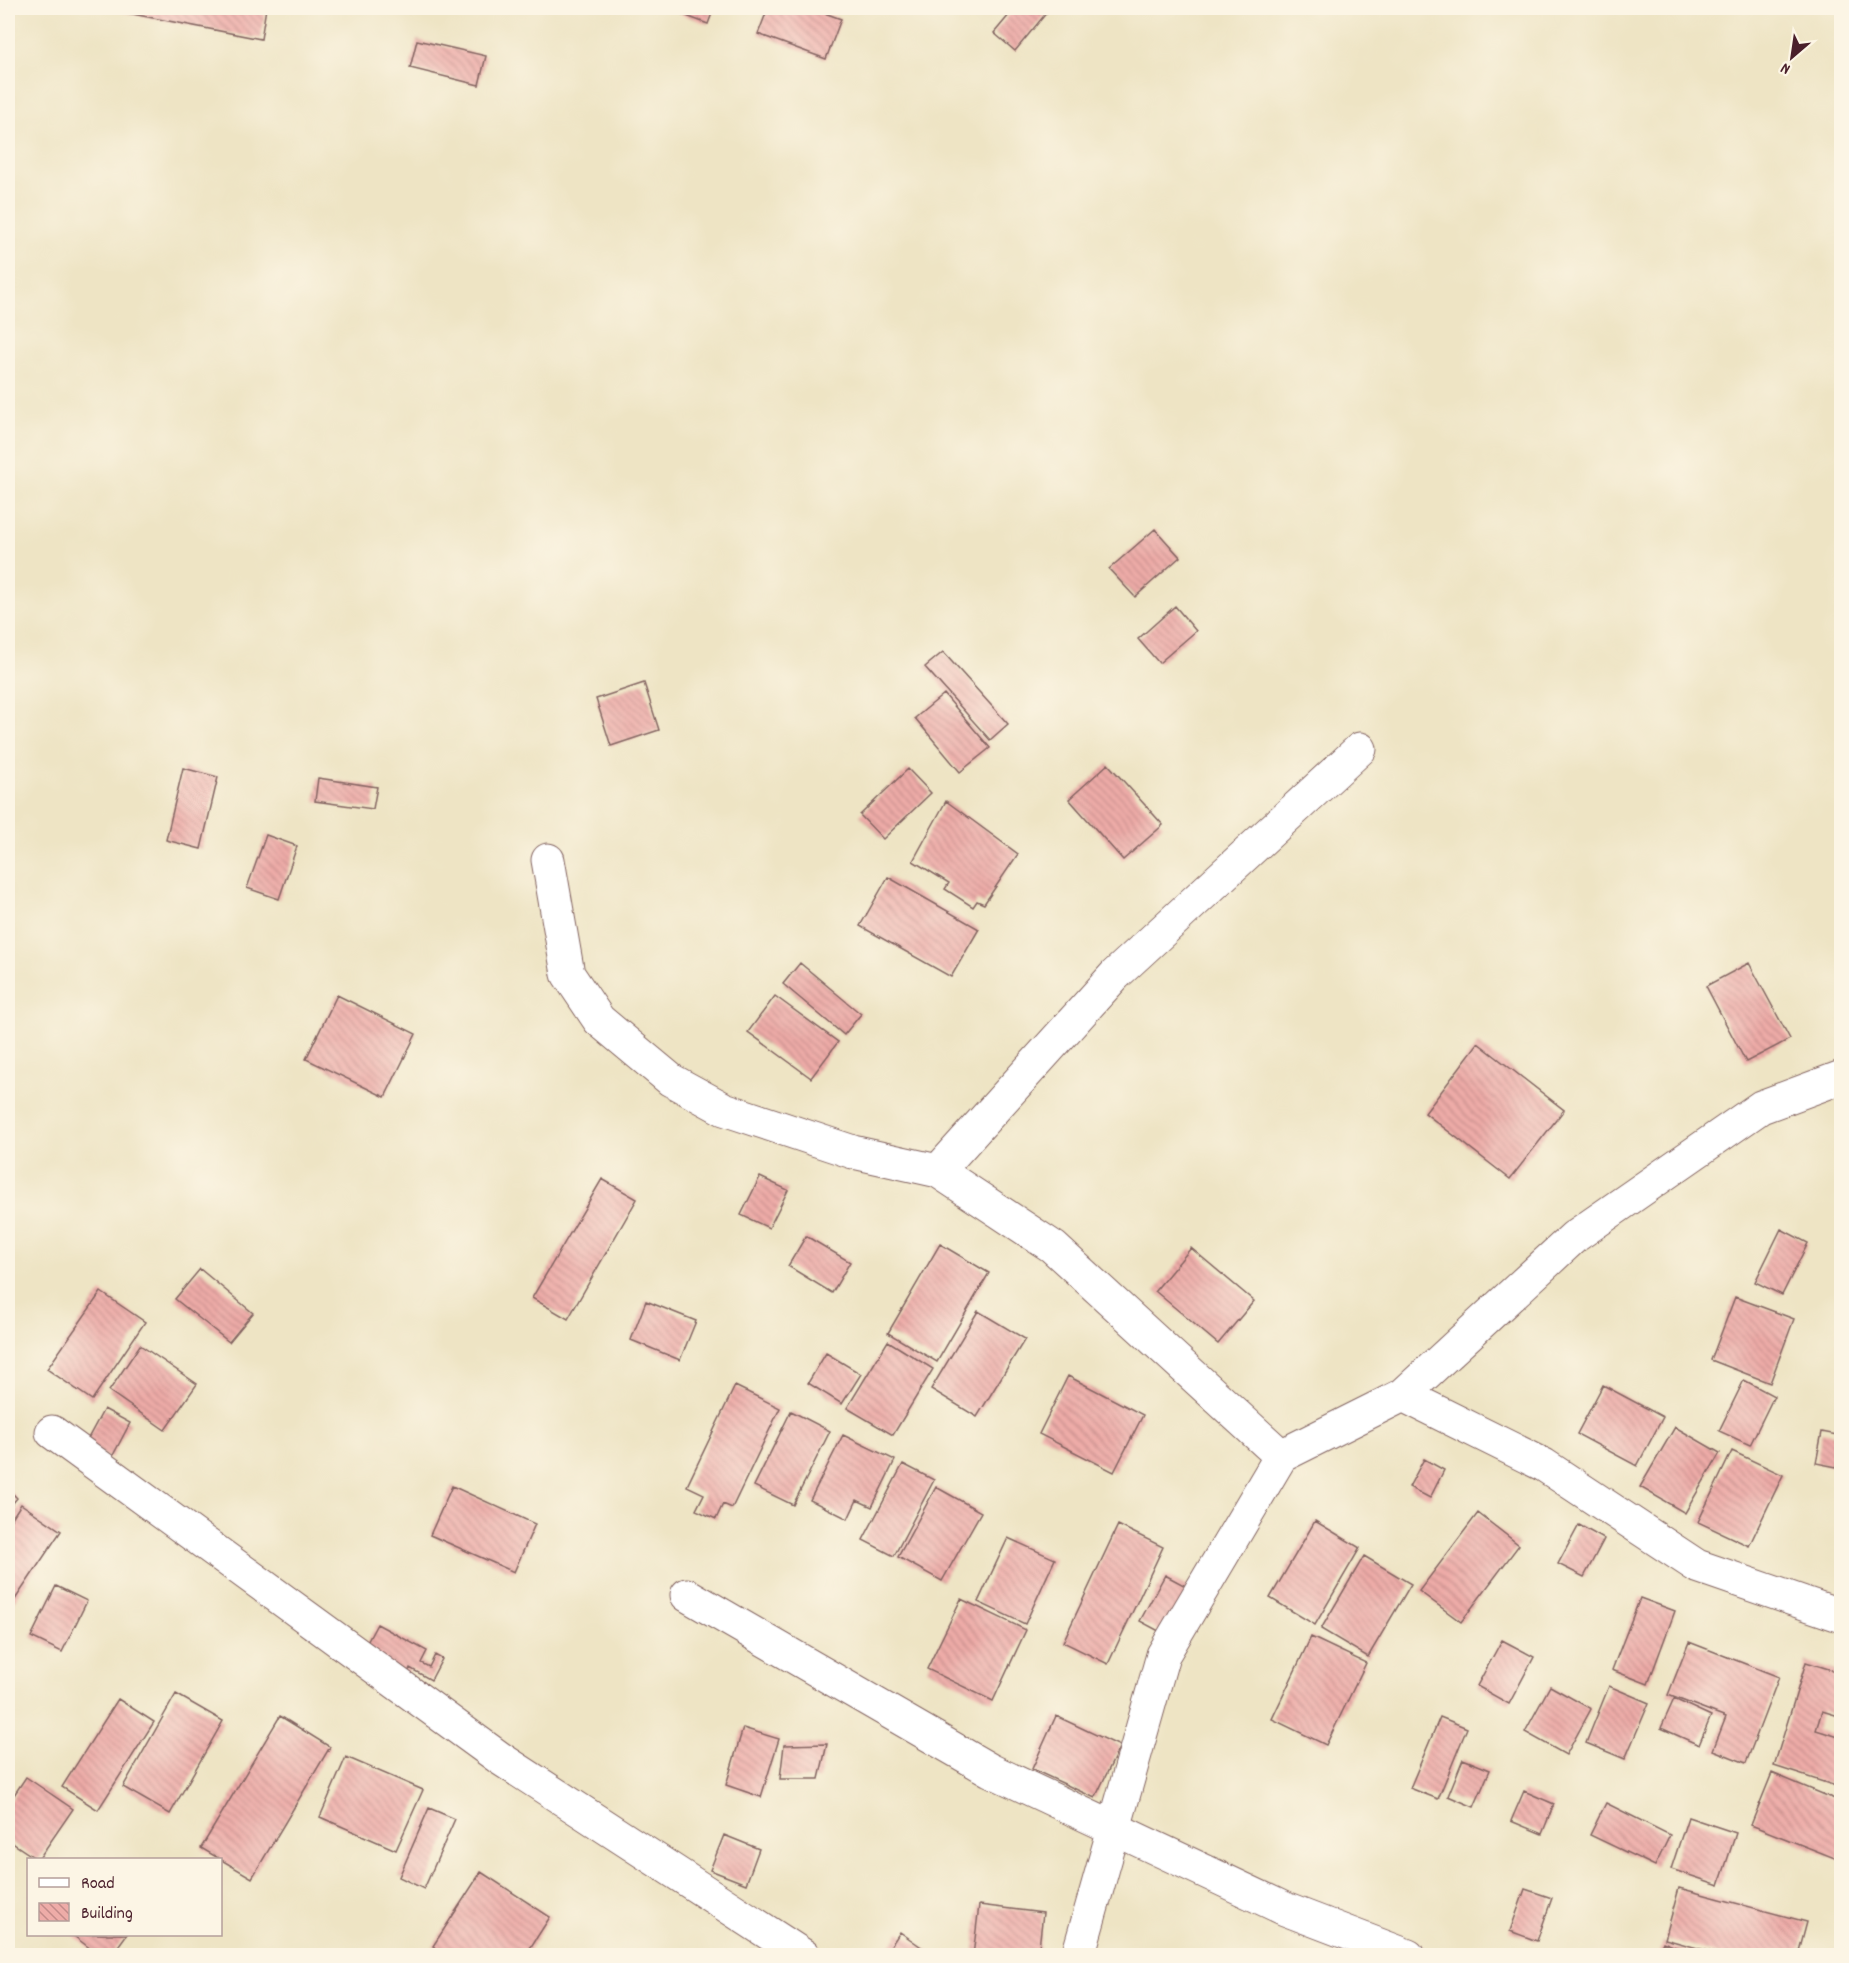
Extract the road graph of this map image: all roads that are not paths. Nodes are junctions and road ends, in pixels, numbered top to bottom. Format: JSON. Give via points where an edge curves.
{"nodes":[{"id":1,"x":1360,"y":749,"type":"dead end"},
{"id":2,"x":548,"y":860,"type":"dead end"},
{"id":3,"x":1842,"y":1077,"type":"edge"},
{"id":4,"x":938,"y":1171,"type":"junction"},
{"id":5,"x":1403,"y":1395,"type":"junction"},
{"id":6,"x":52,"y":1432,"type":"dead end"},
{"id":7,"x":1281,"y":1455,"type":"junction"},
{"id":8,"x":687,"y":1595,"type":"dead end"},
{"id":9,"x":1842,"y":1616,"type":"edge"},
{"id":10,"x":1113,"y":1830,"type":"junction"},
{"id":11,"x":804,"y":1956,"type":"edge"},
{"id":12,"x":1078,"y":1956,"type":"edge"},
{"id":13,"x":1408,"y":1956,"type":"edge"}],
"edges":[{"from":1,"to":4,"type":"street","via":[[1115,975]]},
{"from":2,"to":4,"type":"street","via":[[568,974],[599,1020],[671,1080],[724,1109],[853,1152]]},
{"from":3,"to":5,"type":"street","via":[[1761,1107],[1574,1237]]},
{"from":4,"to":7,"type":"street","via":[[1053,1248]]},
{"from":5,"to":7,"type":"street"},
{"from":5,"to":9,"type":"street","via":[[1544,1466],[1697,1566]]},
{"from":6,"to":11,"type":"street","via":[[501,1759]]},
{"from":7,"to":10,"type":"street","via":[[1164,1656]]},
{"from":8,"to":10,"type":"street","via":[[990,1770]]},
{"from":10,"to":12,"type":"street"},
{"from":10,"to":13,"type":"street","via":[[1285,1909]]}]}
